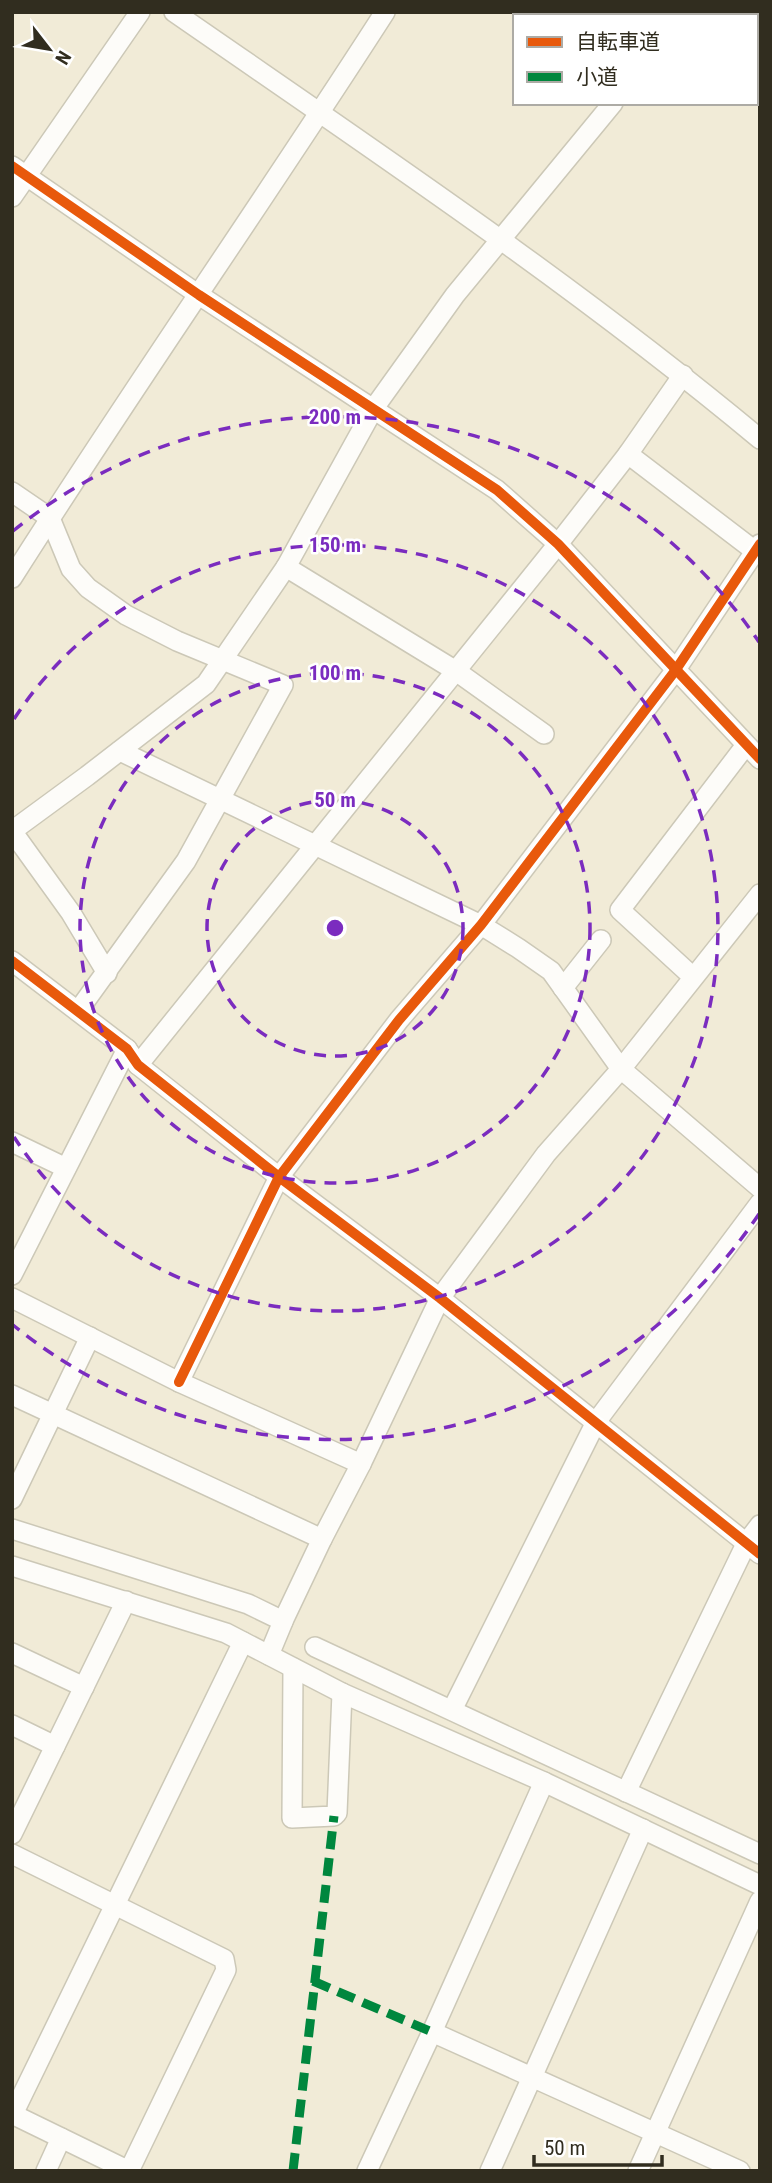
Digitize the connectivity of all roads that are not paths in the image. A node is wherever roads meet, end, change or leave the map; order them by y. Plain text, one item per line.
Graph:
1 (140, 12) edge
2 (174, 12) edge
3 (385, 12) edge
4 (611, 105) edge
5 (320, 114) junction
6 (19, 171) edge
7 (12, 197) edge
8 (501, 240) junction
9 (199, 295) junction
10 (683, 375) junction
11 (374, 408) junction
12 (760, 439) edge
13 (628, 454) junction
14 (12, 492) edge
15 (50, 519) junction
16 (558, 544) junction
17 (757, 548) edge
18 (286, 567) junction
19 (12, 578) edge
20 (223, 660) junction
21 (456, 671) junction
22 (675, 671) junction
23 (544, 734) dead end
24 (120, 751) junction
25 (753, 752) edge
26 (221, 800) junction
27 (12, 831) edge
28 (314, 846) junction
29 (760, 894) edge
30 (481, 925) junction
31 (601, 940) dead end
32 (12, 961) edge
33 (107, 973) junction
34 (693, 977) junction
35 (563, 988) junction
36 (78, 1011) junction
37 (127, 1049) junction
38 (138, 1065) junction
39 (621, 1069) junction
40 (12, 1142) edge
41 (66, 1168) junction
42 (279, 1177) junction
43 (760, 1188) edge
44 (760, 1203) edge
45 (12, 1275) edge
46 (12, 1298) edge
47 (440, 1298) junction
48 (90, 1337) junction
49 (179, 1382) junction
50 (12, 1395) edge
51 (55, 1414) junction
52 (596, 1422) junction
53 (361, 1464) junction
54 (12, 1499) edge
55 (760, 1525) edge
56 (12, 1529) edge
57 (322, 1539) junction
58 (753, 1548) edge
59 (12, 1566) edge
60 (126, 1601) junction
61 (283, 1622) junction
62 (243, 1642) junction
63 (315, 1647) dead end
64 (12, 1653) edge
65 (269, 1655) junction
66 (293, 1668) junction
67 (84, 1687) junction
68 (342, 1693) junction
69 (452, 1710) junction
70 (12, 1725) edge
71 (55, 1746) junction
72 (544, 1782) junction
73 (626, 1792) junction
74 (643, 1829) junction
75 (12, 1835) edge
76 (12, 1854) edge
77 (760, 1854) edge
78 (760, 1885) edge
79 (760, 1901) edge
80 (115, 1905) junction
81 (432, 2032) junction
82 (532, 2077) junction
83 (13, 2114) edge
84 (656, 2133) junction
85 (61, 2138) junction
86 (46, 2171) edge
87 (367, 2171) edge
88 (490, 2171) edge
89 (638, 2171) edge
90 (740, 2171) edge

1 - 6 street
2 - 5 street
3 - 5 street
4 - 8 street
5 - 8 street
5 - 9 street
6 - 7 street
6 - 9 street
8 - 10 street
8 - 11 street
9 - 11 street
9 - 15 street
10 - 12 street
10 - 13 street
11 - 16 street
11 - 18 street
13 - 16 street
13 - 17 street
14 - 15 street
15 - 19 street
15 - 20 street
16 - 21 street
16 - 22 street
17 - 22 street
18 - 20 street
18 - 21 street
20 - 24 street
20 - 26 street
21 - 23 street
21 - 28 street
22 - 25 street
22 - 30 street
24 - 26 street
24 - 27 street
25 - 34 street
26 - 28 street
26 - 33 street
27 - 33 street
28 - 30 street
28 - 38 street
29 - 34 street
30 - 35 street
30 - 42 street
31 - 35 street
32 - 36 street
33 - 36 street
34 - 39 street
35 - 39 street
36 - 37 street
37 - 38 street
37 - 41 street
38 - 42 street
39 - 43 street
39 - 47 street
40 - 41 street
41 - 45 street
42 - 47 street
42 - 49 street
44 - 52 street
46 - 48 street
47 - 52 street
47 - 53 street
48 - 49 street
48 - 51 street
49 - 53 street
50 - 51 street
51 - 54 street
51 - 57 street
52 - 58 street
52 - 69 street
53 - 57 street
55 - 58 street
56 - 61 street
57 - 61 street
58 - 73 street
59 - 60 street
60 - 62 street
60 - 67 street
61 - 65 street
62 - 65 street
62 - 80 street
63 - 69 street
64 - 67 street
65 - 66 street
66 - 68 street
66 - 68 street
67 - 71 street
68 - 72 street
69 - 73 street
70 - 71 street
71 - 75 street
72 - 74 street
72 - 81 street
73 - 77 street
74 - 78 street
74 - 82 street
76 - 80 street
79 - 84 street
80 - 83 street
80 - 85 street
81 - 82 street
81 - 87 street
82 - 84 street
82 - 88 street
83 - 85 street
84 - 89 street
84 - 90 street
85 - 86 street

